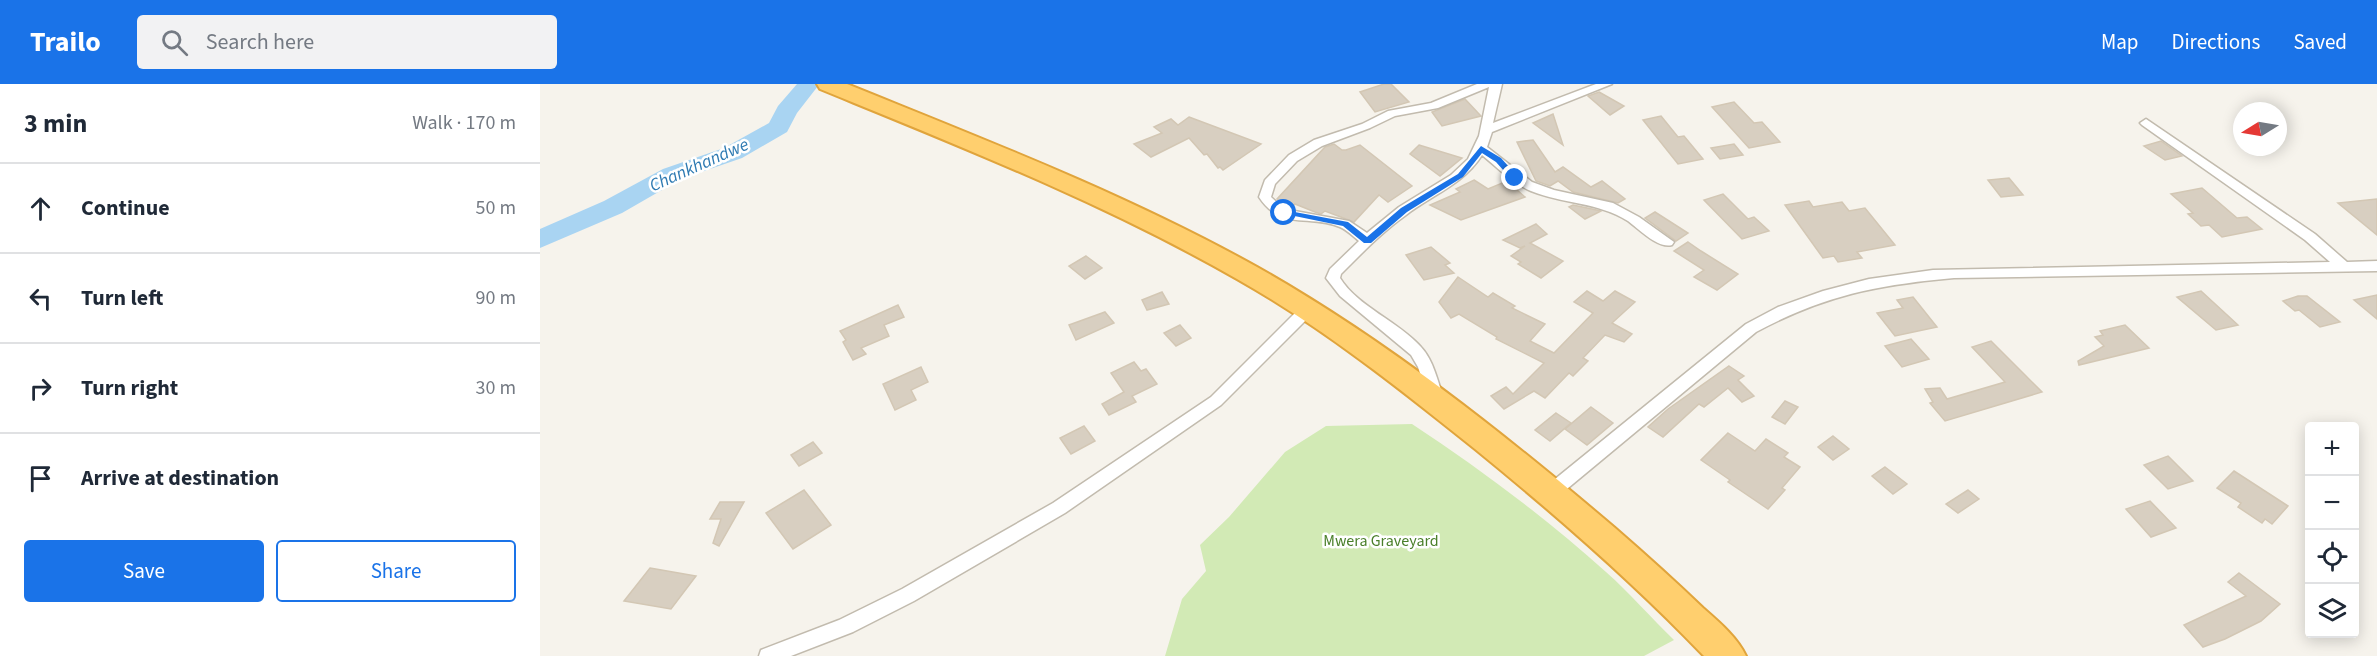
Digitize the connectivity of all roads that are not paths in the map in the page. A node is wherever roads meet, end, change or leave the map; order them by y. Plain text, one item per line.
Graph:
1 (828, 84) edge
2 (1487, 84) edge
3 (1496, 84) edge
4 (1606, 84) edge
5 (2146, 123) dead end
6 (1485, 130) junction
7 (1481, 148) junction
8 (1368, 241) junction
9 (1667, 242) dead end
10 (2377, 266) edge
11 (2345, 268) junction
12 (1307, 310) junction
13 (1437, 402) junction
14 (1550, 493) junction
15 (768, 656) edge
16 (1728, 656) edge

1 - 12 highway
2 - 8 street
3 - 6 street
4 - 6 street
5 - 11 street
6 - 7 street
7 - 8 street
7 - 9 street
8 - 13 street
10 - 11 street
11 - 14 street
12 - 13 highway
12 - 15 street
13 - 14 highway
14 - 16 highway

